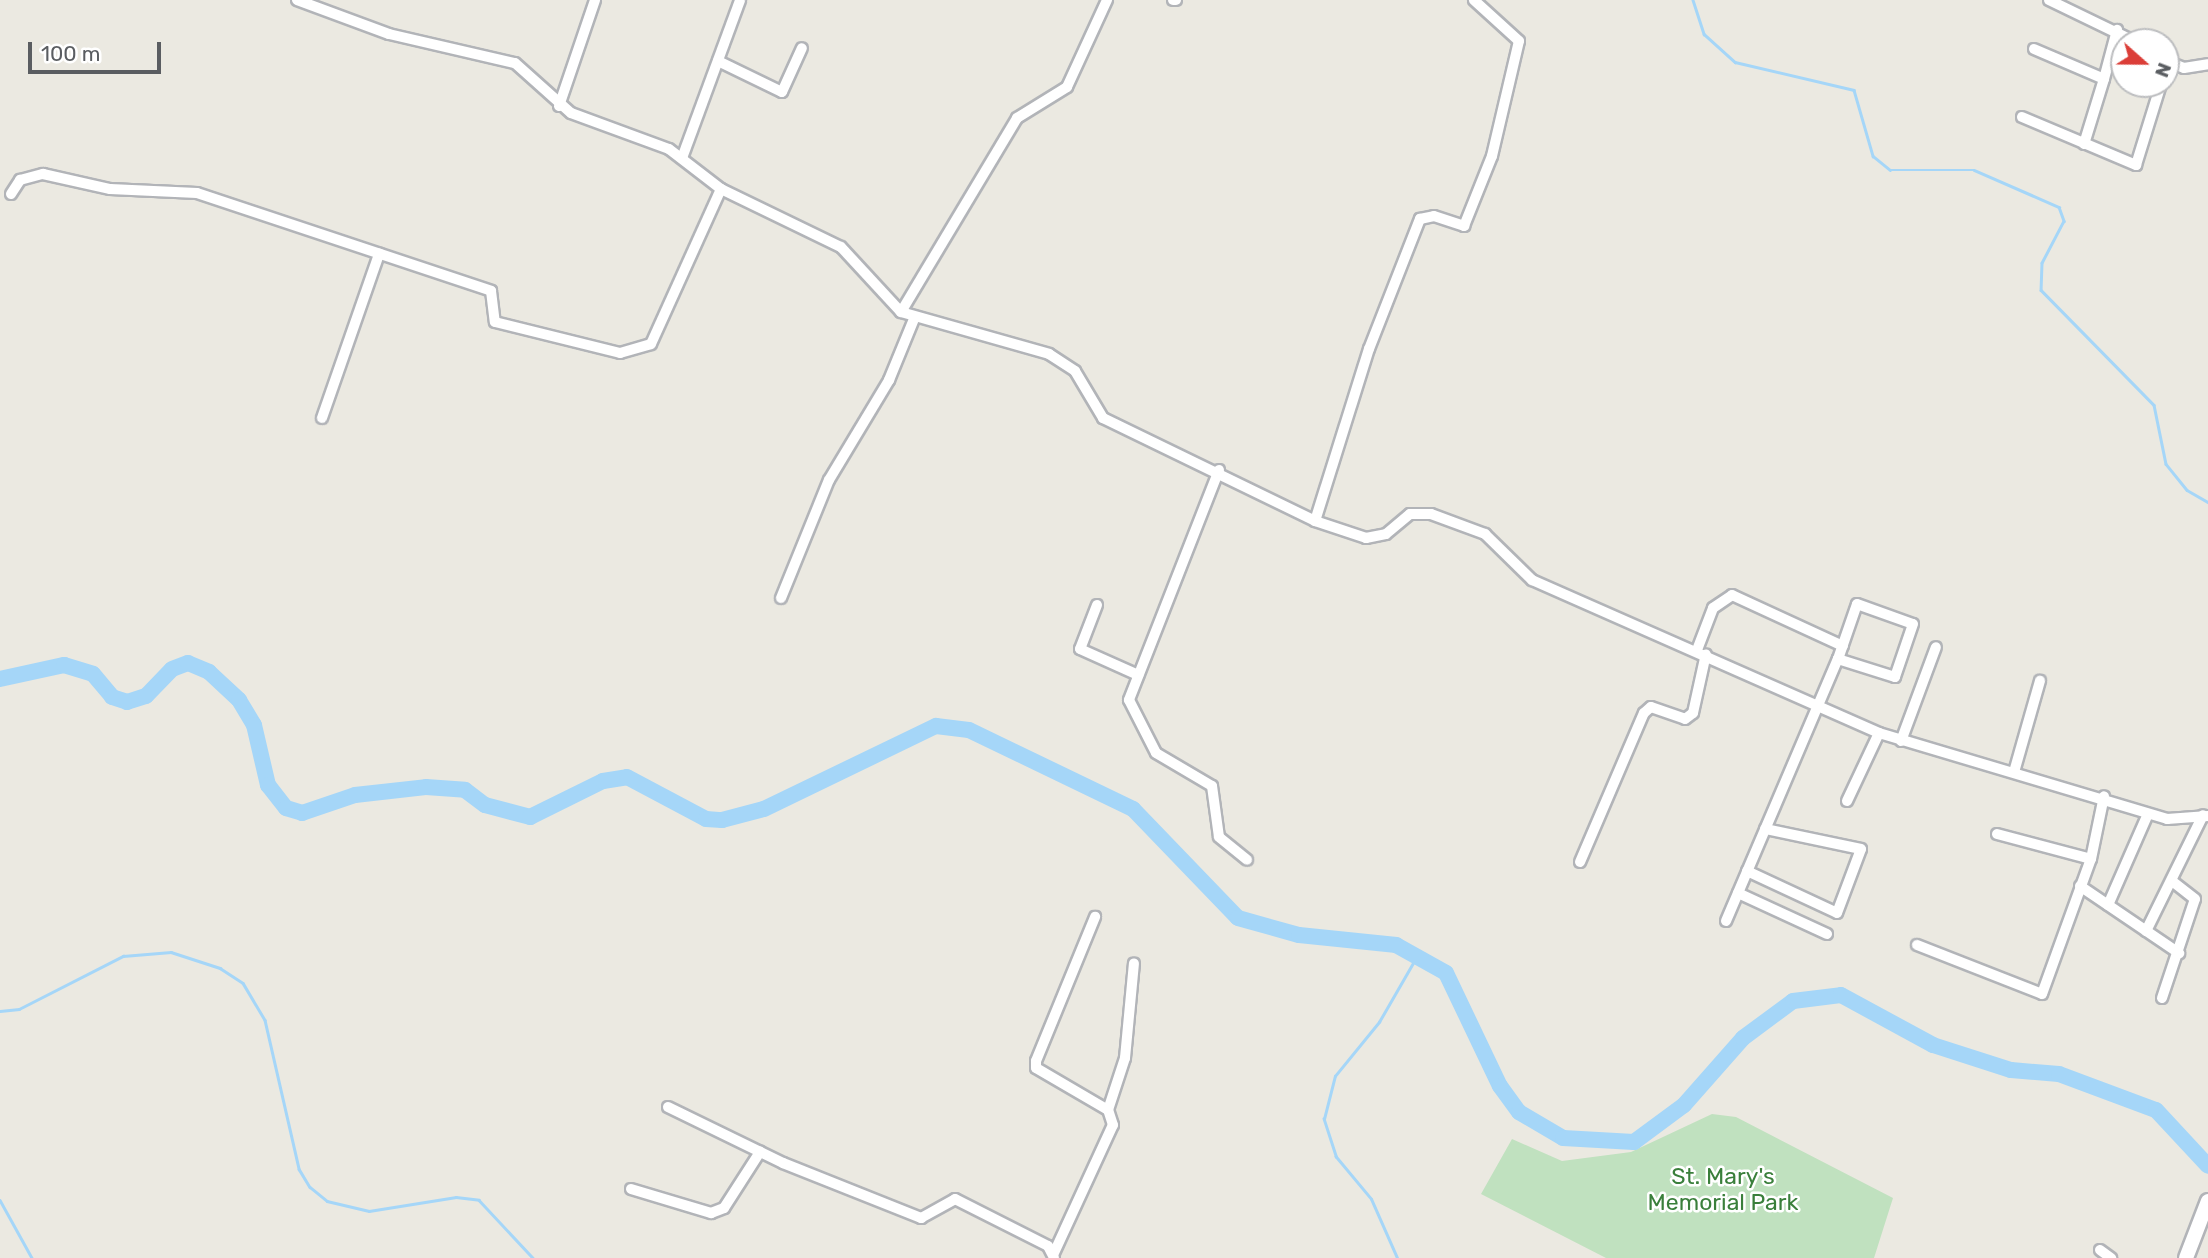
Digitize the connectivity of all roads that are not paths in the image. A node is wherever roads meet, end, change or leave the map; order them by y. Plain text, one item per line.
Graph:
1 (298, 0) edge
2 (595, 0) edge
3 (740, 0) edge
4 (1107, 0) edge
5 (1474, 0) edge
6 (2049, 0) edge
7 (2112, 28) edge
8 (802, 48) dead end
9 (2034, 49) dead end
10 (2110, 56) edge
11 (718, 61) junction
12 (2208, 64) edge
13 (2180, 67) edge
14 (2104, 79) junction
15 (2157, 98) edge
16 (559, 106) junction
17 (2022, 117) dead end
18 (2084, 144) junction
19 (682, 158) junction
20 (721, 188) junction
21 (11, 194) dead end
22 (379, 254) junction
23 (901, 312) junction
24 (914, 319) junction
25 (322, 418) dead end
26 (1219, 470) junction
27 (1315, 521) junction
28 (781, 598) dead end
29 (1097, 605) dead end
30 (1843, 646) junction
31 (1936, 647) dead end
32 (1702, 652) junction
33 (1838, 659) junction
34 (1138, 675) junction
35 (2040, 681) dead end
36 (1817, 706) junction
37 (1879, 733) junction
38 (1900, 741) junction
39 (2014, 772) junction
40 (2104, 796) junction
41 (1847, 801) dead end
42 (2148, 814) junction
43 (2206, 815) edge
44 (1765, 829) junction
45 (1997, 834) dead end
46 (2091, 859) junction
47 (1247, 860) dead end
48 (1580, 862) dead end
49 (1747, 871) junction
50 (2172, 881) junction
51 (2080, 886) junction
52 (1738, 893) junction
53 (2108, 905) junction
54 (1095, 917) dead end
55 (1726, 921) dead end
56 (2146, 932) junction
57 (1827, 934) dead end
58 (1917, 945) dead end
59 (2179, 953) junction
60 (1134, 963) dead end
61 (2162, 998) dead end
62 (668, 1107) dead end
63 (1108, 1110) junction
64 (760, 1152) junction
65 (631, 1189) dead end
66 (2208, 1201) edge
67 (2205, 1220) edge
68 (2100, 1250) dead end
69 (1054, 1256) edge
70 (2111, 1258) edge
71 (2186, 1258) edge

1 - 16 street
2 - 16 street
3 - 11 street
4 - 23 street
5 - 27 street
6 - 7 street
8 - 11 street
9 - 14 street
10 - 14 street
11 - 19 street
12 - 13 street
14 - 18 street
15 - 18 street
16 - 19 street
17 - 18 street
19 - 20 street
20 - 22 street
20 - 23 street
21 - 22 street
22 - 25 street
23 - 24 street
24 - 26 street
24 - 28 street
26 - 27 street
26 - 34 street
27 - 32 street
29 - 34 street
30 - 32 street
30 - 33 street
30 - 33 street
31 - 38 street
32 - 36 street
32 - 48 street
33 - 36 street
34 - 47 street
35 - 39 street
36 - 37 street
36 - 44 street
37 - 38 street
37 - 41 street
38 - 39 street
39 - 40 street
40 - 42 street
40 - 46 street
42 - 43 street
42 - 53 street
43 - 50 street
44 - 49 street
44 - 49 street
45 - 46 street
46 - 51 street
49 - 52 street
50 - 56 street
50 - 59 street
51 - 53 street
51 - 58 street
52 - 55 street
52 - 57 street
53 - 56 street
54 - 63 street
56 - 59 street
59 - 61 street
60 - 63 street
62 - 64 street
63 - 69 street
64 - 65 street
64 - 69 street
66 - 67 street
67 - 71 street
68 - 70 street

